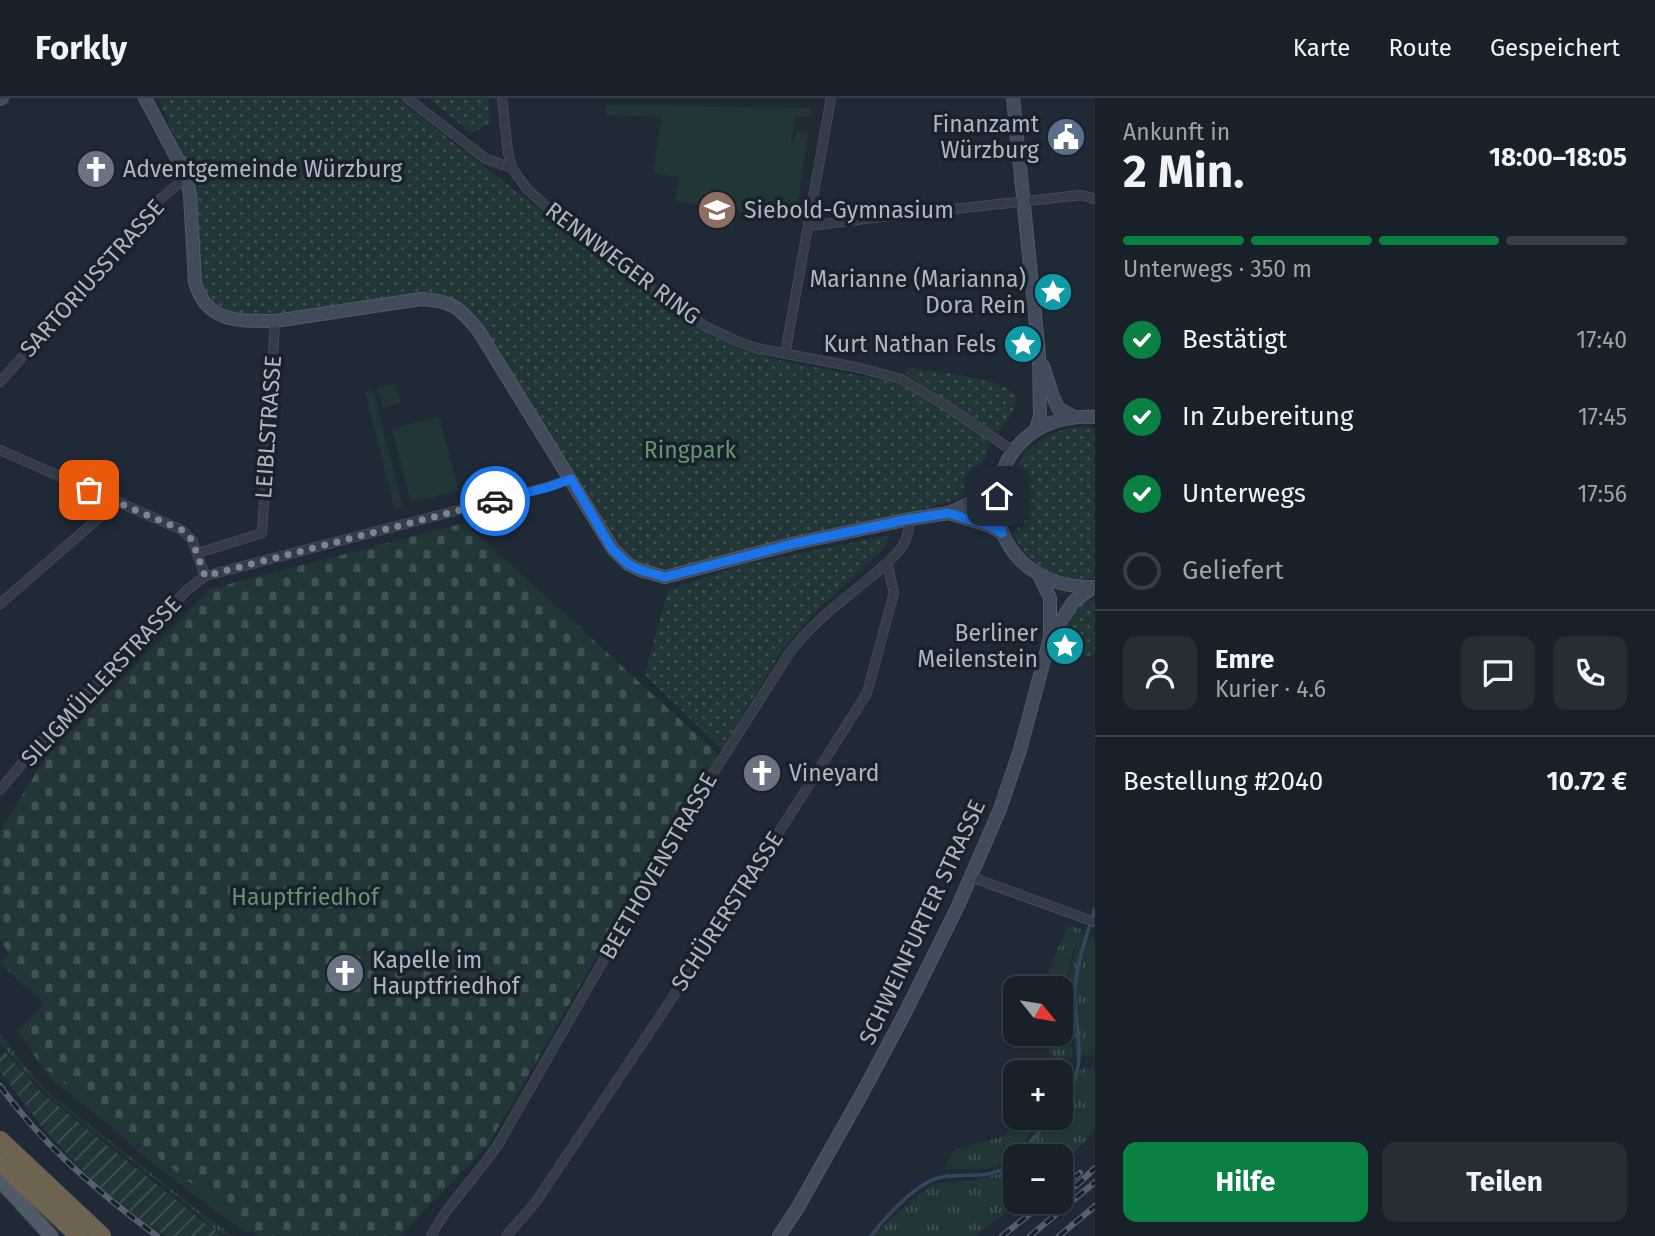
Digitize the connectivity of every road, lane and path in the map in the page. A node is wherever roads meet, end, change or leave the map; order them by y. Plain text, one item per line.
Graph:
1 (145, 98) edge
2 (407, 98) edge
3 (502, 98) edge
4 (831, 98) edge
5 (1013, 98) edge
6 (512, 168) junction
7 (187, 177) junction
8 (1095, 199) edge
9 (1024, 202) junction
10 (809, 226) junction
11 (275, 321) junction
12 (785, 354) junction
13 (1039, 354) junction
14 (0, 382) edge
15 (1074, 417) junction
16 (1095, 417) edge
17 (1036, 430) junction
18 (0, 450) edge
19 (1013, 451) junction
20 (571, 479) junction
21 (998, 490) junction
22 (117, 502) junction
23 (949, 513) junction
24 (910, 519) junction
25 (1002, 533) junction
26 (198, 553) junction
27 (887, 563) junction
28 (1039, 575) junction
29 (205, 576) junction
30 (1093, 587) edge
31 (0, 604) edge
32 (1050, 638) junction
33 (0, 790) edge
34 (971, 877) junction
35 (1095, 922) edge
36 (0, 1140) edge
37 (0, 1162) edge
38 (0, 1180) edge
39 (797, 1209) junction
40 (51, 1236) edge
41 (79, 1236) edge
42 (102, 1236) edge
43 (431, 1236) edge
44 (506, 1236) edge
45 (779, 1236) edge
46 (787, 1236) edge

1 - 7 main road
2 - 6 street
3 - 6 street
4 - 10 street
5 - 9 main road
6 - 12 street, RENNWEGER RING
7 - 11 main road
7 - 14 street, SARTORIUSSTRASSE
8 - 9 street
9 - 10 street
9 - 13 main road
10 - 12 street
11 - 20 main road
11 - 26 street, LEIBLSTRASSE
12 - 19 street, RENNWEGER RING
13 - 15 main road
13 - 17 main road
15 - 16 main road
15 - 17 main road
17 - 19 main road
18 - 22 street
19 - 21 main road
20 - 24 main road
20 - 29 street
21 - 23 main road
21 - 25 main road
22 - 26 street
22 - 31 street
23 - 24 main road
23 - 25 main road
24 - 27 street, BEETHOVENSTRASSE
25 - 28 main road
26 - 29 street
27 - 43 street, BEETHOVENSTRASSE
27 - 44 street, SCHÜRERSTRASSE
28 - 30 main road
28 - 32 main road, SCHWEINFURTER STRASSE
29 - 33 street, SILIGMÜLLERSTRASSE
30 - 32 main road, SCHWEINFURTER STRASSE
32 - 34 main road, SCHWEINFURTER STRASSE
34 - 35 street
34 - 39 main road, SCHWEINFURTER STRASSE
36 - 42 highway
37 - 41 highway
38 - 40 main road
39 - 45 main road, SCHWEINFURTER STRASSE
39 - 46 main road, SCHWEINFURTER STRASSE

